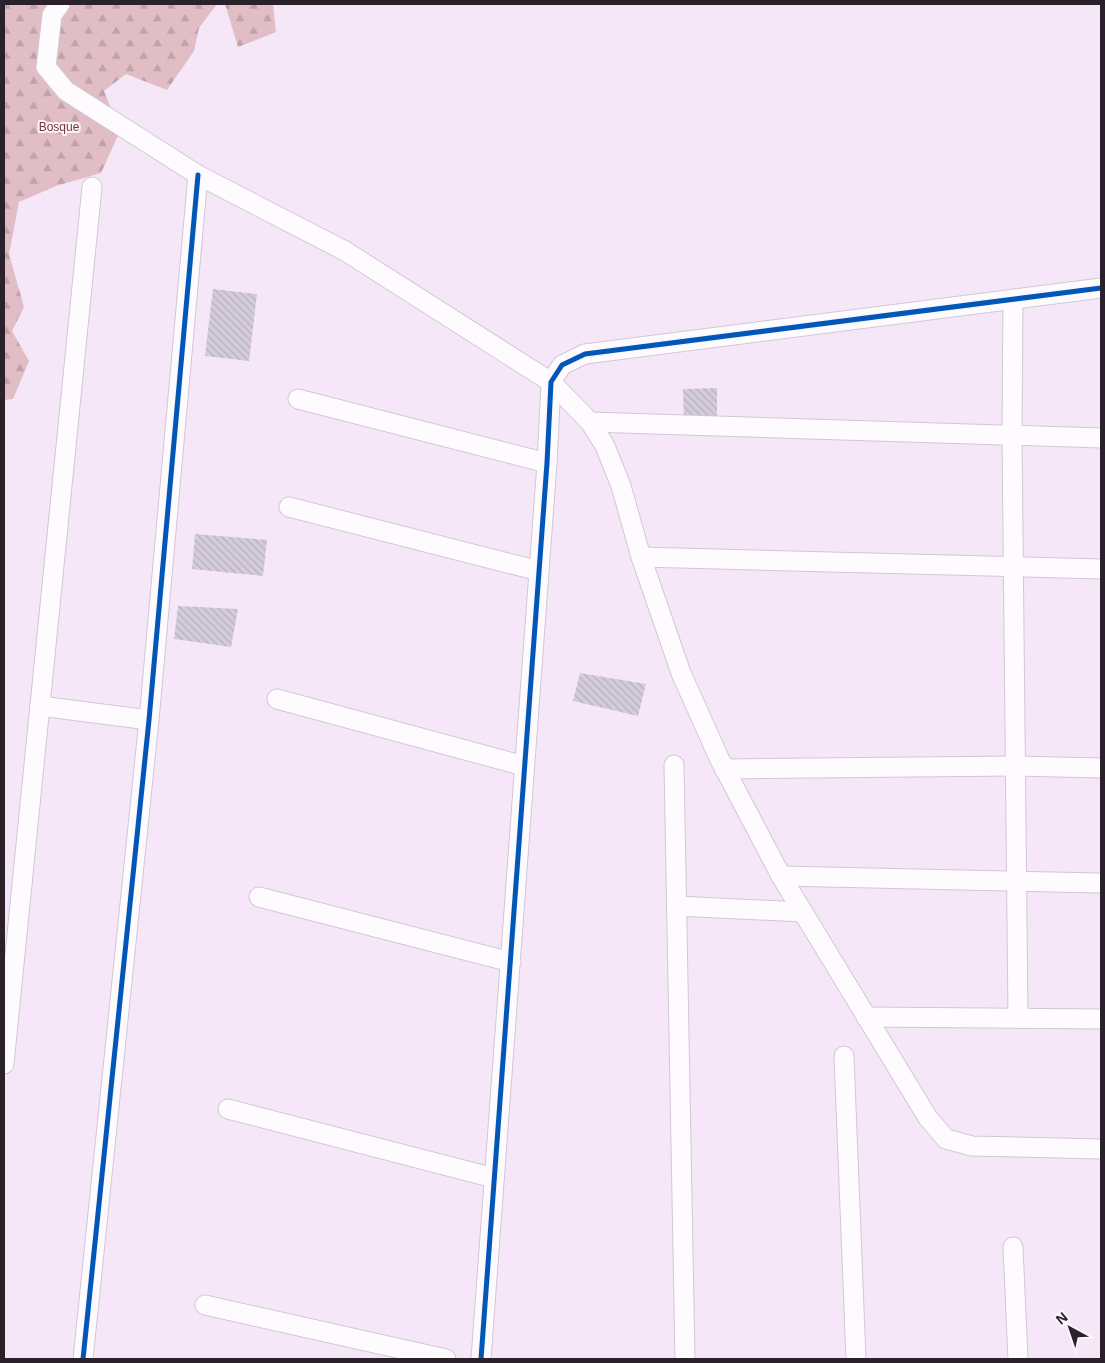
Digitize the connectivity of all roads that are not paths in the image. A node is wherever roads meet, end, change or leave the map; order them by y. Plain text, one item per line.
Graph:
1 (60, 4) edge
2 (198, 175) junction
3 (92, 187) dead end
4 (1101, 288) edge
5 (1012, 299) junction
6 (551, 382) junction
7 (298, 399) dead end
8 (590, 422) junction
9 (1012, 435) junction
10 (1101, 438) edge
11 (547, 463) junction
12 (289, 508) dead end
13 (641, 557) junction
14 (1013, 567) junction
15 (1101, 569) edge
16 (539, 571) junction
17 (277, 699) dead end
18 (40, 706) junction
19 (149, 720) junction
20 (674, 764) dead end
21 (524, 766) junction
22 (1015, 766) junction
23 (1101, 768) edge
24 (724, 769) junction
25 (781, 876) junction
26 (1016, 881) junction
27 (1101, 883) edge
28 (259, 897) dead end
29 (677, 906) junction
30 (803, 912) junction
31 (511, 962) junction
32 (7, 992) edge
33 (866, 1017) junction
34 (1018, 1018) junction
35 (1101, 1019) edge
36 (844, 1056) dead end
37 (4, 1064) edge
38 (228, 1108) dead end
39 (1101, 1149) edge
40 (494, 1178) junction
41 (1014, 1247) dead end
42 (205, 1305) dead end
43 (83, 1359) edge
44 (446, 1359) edge
45 (481, 1359) edge
46 (685, 1359) edge
47 (856, 1359) edge
48 (1018, 1359) edge

1 - 2 street
2 - 6 street
2 - 19 street
3 - 18 street
4 - 5 street
5 - 6 street
5 - 9 street
6 - 8 street
6 - 11 street
7 - 11 street
8 - 9 street
8 - 13 street
9 - 10 street
9 - 14 street
11 - 16 street
12 - 16 street
13 - 14 street
13 - 24 street
14 - 15 street
14 - 22 street
16 - 21 street
17 - 21 street
18 - 19 street
18 - 32 street
19 - 43 street
20 - 29 street
21 - 31 street
22 - 23 street
22 - 24 street
22 - 26 street
24 - 25 street
25 - 26 street
25 - 30 street
26 - 27 street
26 - 34 street
28 - 31 street
29 - 30 street
29 - 46 street
30 - 33 street
31 - 40 street
32 - 37 street
33 - 34 street
33 - 39 street
34 - 35 street
36 - 47 street
38 - 40 street
40 - 45 street
41 - 48 street
42 - 44 street

